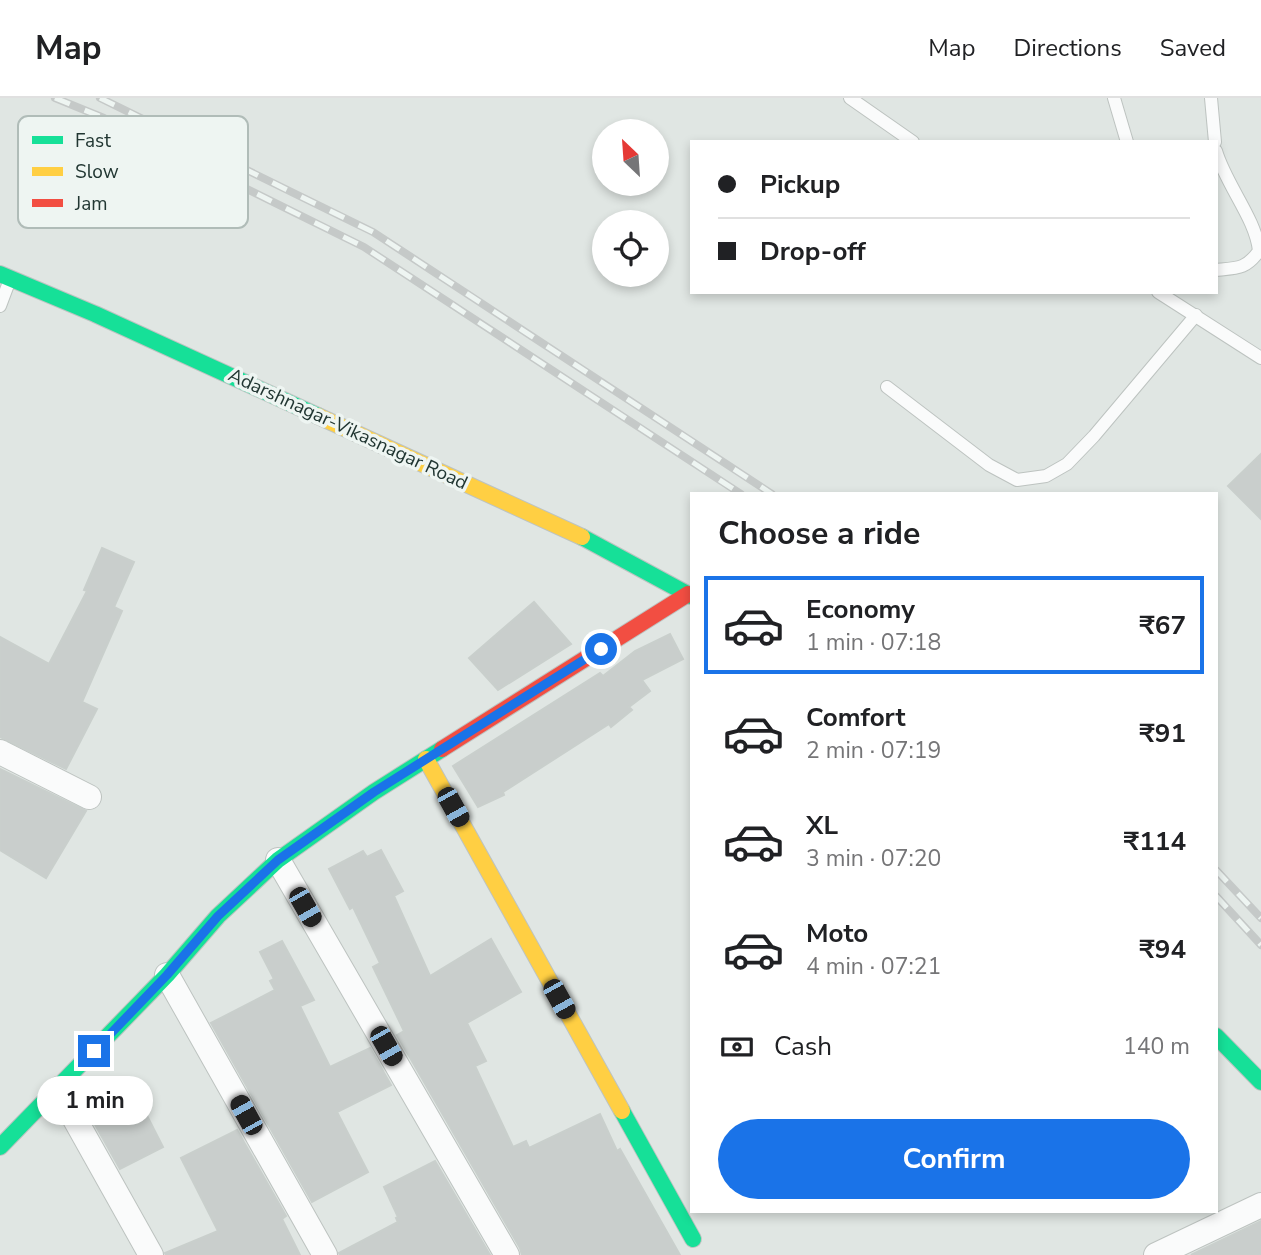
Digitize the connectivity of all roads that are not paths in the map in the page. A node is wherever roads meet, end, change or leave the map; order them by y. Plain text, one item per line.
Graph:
1 (850, 98) edge
2 (1114, 98) edge
3 (1211, 98) edge
4 (910, 140) edge
5 (1126, 140) edge
6 (1215, 140) edge
7 (1218, 157) edge
8 (1260, 252) edge
9 (1218, 270) edge
10 (5, 276) edge
11 (1171, 296) edge
12 (0, 306) edge
13 (1196, 315) junction
14 (1261, 358) edge
15 (887, 387) dead end
16 (690, 595) edge
17 (0, 752) edge
18 (426, 759) junction
19 (89, 797) dead end
20 (278, 860) junction
21 (167, 975) junction
22 (1218, 1038) edge
23 (1261, 1082) edge
24 (58, 1089) junction
25 (0, 1147) edge
26 (1261, 1205) edge
27 (692, 1239) dead end
28 (151, 1255) edge
29 (324, 1255) edge
30 (507, 1255) edge
31 (1156, 1255) edge

1 - 4 lane
2 - 5 lane
3 - 6 lane
7 - 8 lane
8 - 9 lane
10 - 12 lane
10 - 16 street, Adarshnagar-Vikasnagar Road
11 - 13 lane
13 - 14 lane
13 - 15 lane
16 - 18 street
17 - 19 street
18 - 20 street
18 - 27 street
20 - 21 street
20 - 30 street
21 - 24 street
21 - 29 street
22 - 23 street
24 - 25 street
24 - 28 street
26 - 31 street

